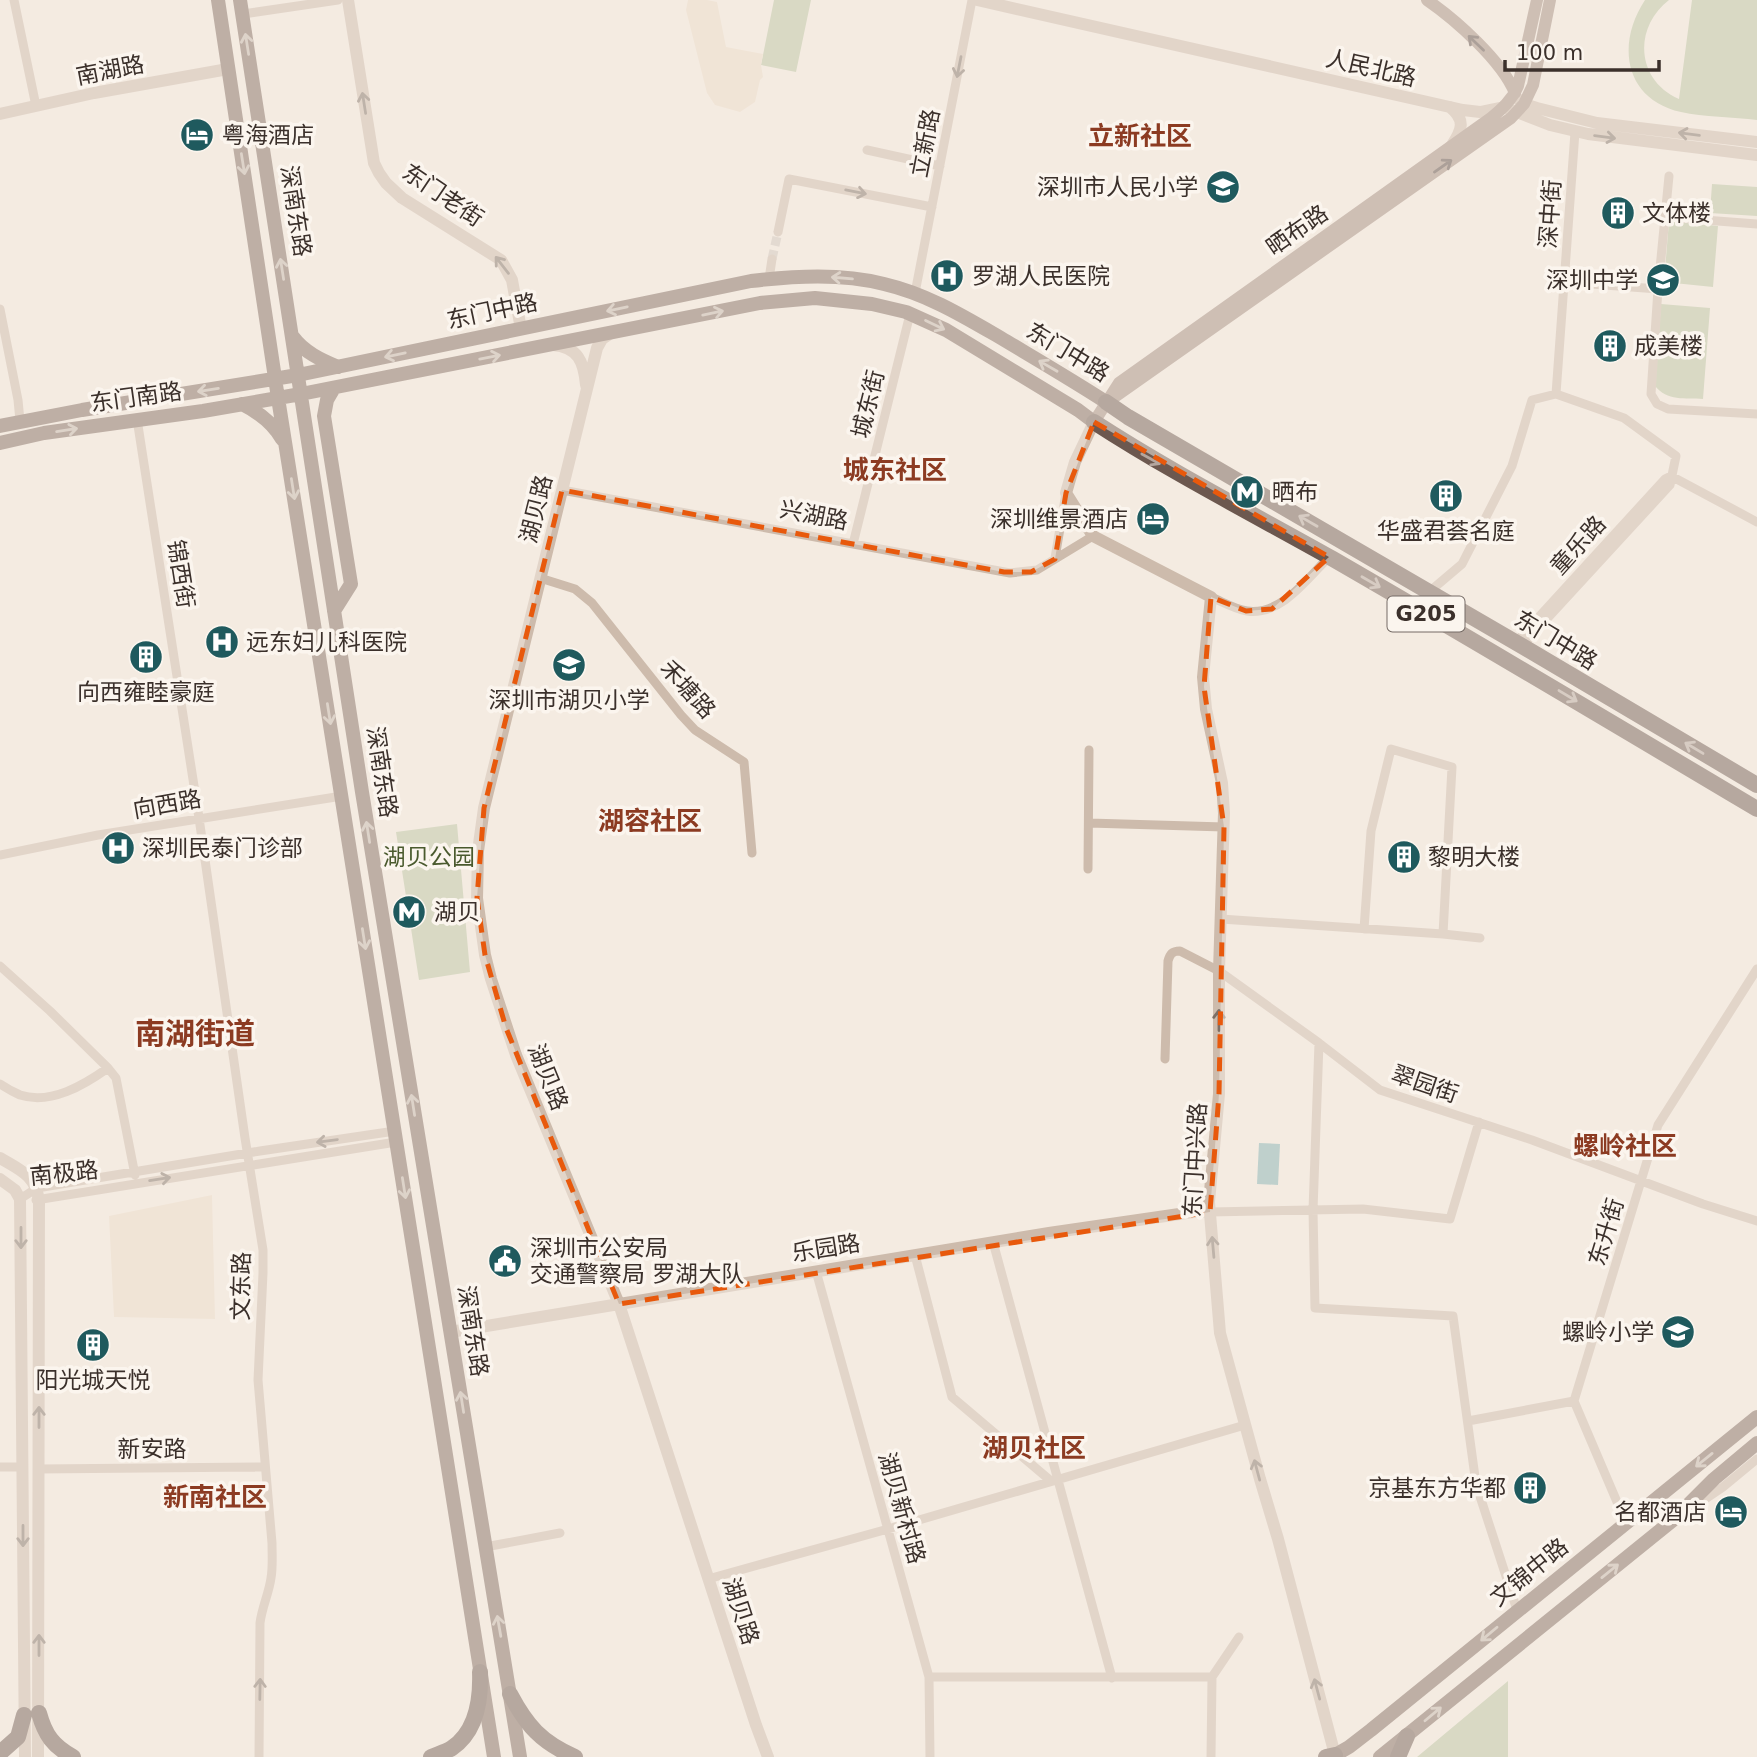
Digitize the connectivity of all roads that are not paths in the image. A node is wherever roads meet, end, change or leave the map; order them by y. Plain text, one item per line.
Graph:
1 (14, 0) edge
2 (218, 0) edge
3 (338, 0) edge
4 (348, 0) edge
5 (975, 0) edge
6 (1427, 0) edge
7 (1538, 0) edge
8 (1550, 0) edge
9 (241, 7) edge
10 (229, 69) junction
11 (1515, 93) junction
12 (36, 106) junction
13 (1450, 107) junction
14 (1515, 108) junction
15 (0, 114) edge
16 (1575, 131) junction
17 (1757, 142) edge
18 (1452, 146) junction
19 (867, 150) dead end
20 (1757, 155) edge
21 (940, 166) junction
22 (1668, 176) dead end
23 (932, 207) junction
24 (1665, 216) junction
25 (1757, 224) edge
26 (778, 232) tunnel mouth
27 (772, 258) tunnel mouth
28 (769, 279) junction
29 (1564, 282) junction
30 (1658, 289) junction
31 (915, 293) junction
32 (0, 309) edge
33 (910, 314) junction
34 (521, 329) junction
35 (611, 333) junction
36 (293, 337) junction
37 (270, 341) junction
38 (550, 345) junction
39 (338, 367) junction
40 (298, 375) junction
41 (276, 379) junction
42 (239, 385) junction
43 (334, 387) junction
44 (587, 392) junction
45 (301, 394) junction
46 (1556, 394) junction
47 (278, 398) junction
48 (1106, 402) junction
49 (242, 404) junction
50 (1757, 414) edge
51 (137, 419) junction
52 (20, 421) junction
53 (1094, 422) junction
54 (0, 426) edge
55 (0, 443) edge
56 (287, 452) junction
57 (1671, 476) junction
58 (562, 490) junction
59 (1066, 493) junction
60 (1757, 522) edge
61 (1093, 536) junction
62 (853, 544) junction
63 (1329, 557) junction
64 (1055, 558) junction
65 (540, 578) junction
66 (1429, 592) junction
67 (1211, 597) junction
68 (334, 611) junction
69 (1519, 644) junction
70 (1090, 750) dead end
71 (1757, 785) edge
72 (342, 796) junction
73 (1757, 809) edge
74 (199, 818) junction
75 (1089, 823) junction
76 (1224, 827) junction
77 (752, 853) dead end
78 (0, 855) edge
79 (1088, 869) dead end
80 (1221, 919) junction
81 (1364, 929) junction
82 (1443, 934) junction
83 (1480, 939) dead end
84 (0, 966) edge
85 (1757, 968) edge
86 (1219, 971) junction
87 (1319, 1043) junction
88 (1165, 1059) dead end
89 (108, 1068) junction
90 (0, 1084) edge
91 (1479, 1122) junction
92 (395, 1136) junction
93 (247, 1153) junction
94 (0, 1158) edge
95 (249, 1165) junction
96 (134, 1172) junction
97 (0, 1179) edge
98 (1642, 1180) junction
99 (136, 1184) junction
100 (38, 1194) junction
101 (20, 1199) junction
102 (1313, 1210) junction
103 (1210, 1212) junction
104 (1757, 1221) edge
105 (993, 1242) junction
106 (915, 1255) junction
107 (816, 1271) junction
108 (620, 1304) junction
109 (450, 1332) junction
110 (1574, 1401) junction
111 (1757, 1417) edge
112 (1468, 1421) junction
113 (1245, 1425) junction
114 (1757, 1443) edge
115 (1757, 1459) edge
116 (0, 1467) edge
117 (22, 1467) junction
118 (265, 1467) junction
119 (39, 1469) junction
120 (1054, 1480) junction
121 (1673, 1520) junction
122 (1626, 1522) junction
123 (888, 1529) junction
124 (560, 1533) dead end
125 (485, 1547) junction
126 (708, 1579) junction
127 (1517, 1610) junction
128 (1239, 1637) dead end
129 (480, 1672) junction
130 (929, 1677) junction
131 (1212, 1677) junction
132 (1112, 1678) junction
133 (510, 1694) junction
134 (31, 1714) junction
135 (1406, 1736) junction
136 (0, 1754) edge
137 (1334, 1756) edge
138 (25, 1757) edge
139 (38, 1757) edge
140 (74, 1757) edge
141 (259, 1757) edge
142 (431, 1757) edge
143 (494, 1757) edge
144 (520, 1757) edge
145 (575, 1757) edge
146 (768, 1757) edge
147 (930, 1757) edge
148 (1211, 1757) edge
149 (1380, 1757) edge
150 (1398, 1757) edge

1 - 12 street
2 - 10 main road, 深南东路
3 - 9 street
34 -> 4 street, 东门老街
5 - 13 street, 人民北路
5 -> 21 street, 立新路
11 -> 6 main road
7 - 11 main road
8 - 14 main road
36 -> 9 main road, 深南东路
10 - 12 street, 南湖路
10 -> 37 main road, 深南东路
11 - 14 street
12 - 15 street, 南湖路
13 - 14 street, 人民北路
13 - 18 street
14 - 16 street, 人民北路
17 -> 14 street, 人民北路
14 - 18 main road, 晒布路
48 -> 14 main road, 晒布路
16 -> 20 street, 人民北路
16 - 29 street, 深中街
18 - 48 main road, 晒布路
19 - 21 street
21 - 23 street, 立新路
22 - 24 street
26 -> 23 street
23 - 31 street, 立新路
24 - 25 street
24 - 30 street
27 - 28 street
31 -> 28 main road, 东门中路
28 -> 34 main road, 东门中路
29 - 30 street
29 - 46 street, 深中街
30 - 50 street
48 -> 31 main road, 东门中路
32 - 52 street
35 -> 33 main road, 东门中路
33 -> 53 main road, 东门中路
33 - 62 street, 城东街
34 -> 39 main road, 东门中路
35 - 38 main road, 东门中路
35 - 44 street, 湖贝路
36 - 39 main road
36 - 40 main road, 深南东路
37 - 41 main road, 深南东路
37 - 42 main road
43 -> 38 main road, 东门中路
38 - 44 street, 湖贝路
39 - 40 main road, 东门中路
40 - 41 main road, 东门中路
40 - 45 main road, 深南东路
41 - 42 main road, 东门南路
41 - 47 main road, 深南东路
42 -> 52 main road, 东门南路
43 - 45 main road, 东门中路
43 - 68 main road
44 - 58 street, 湖贝路
45 - 47 main road, 东门中路
45 - 68 main road, 深南东路
46 - 57 street
46 - 66 street
47 - 49 main road, 东门南路
47 - 56 main road, 深南东路
48 - 53 main road, 晒布路
66 -> 48 highway, 东门中路 / G205
49 - 51 main road, 东门南路
49 - 56 main road
55 -> 51 main road, 东门南路
51 - 74 street, 锦西街
52 - 54 main road, 东门南路
53 - 59 street
53 -> 63 highway, 东门中路 / G205
56 -> 72 main road, 深南东路
57 - 60 street
57 - 69 street, 童乐路
58 - 62 street, 兴湖路
58 - 65 street, 湖贝路
59 - 61 street
59 - 64 street
61 - 64 street, 兴湖路
61 - 67 street
62 - 64 street, 兴湖路
63 - 67 street
63 -> 73 highway, 东门中路 / G205
65 - 77 street, 禾塘路
65 - 108 street, 湖贝路
66 - 69 highway, 东门中路 / G205
67 - 76 street, 东门中兴路
109 -> 68 main road, 深南东路
71 -> 69 highway, 东门中路 / G205
70 - 75 street
72 - 74 street, 向西路
72 -> 92 main road, 深南东路
74 - 78 street, 向西路
74 - 93 street, 文东路
75 - 76 street
75 - 79 street
76 - 80 street, 东门中兴路
80 - 81 street
80 - 86 street, 东门中兴路
81 - 82 street
81 - 82 street
82 - 83 street
84 - 89 street
85 - 98 street, 东升街
86 - 87 street, 翠园街
86 - 88 street, 翠园街
103 -> 86 street, 东门中兴路
87 - 91 street, 翠园街
87 - 102 street
89 - 90 street
89 - 96 street
91 - 98 street, 翠园街
91 - 102 street
92 -> 93 street, 南极路
92 - 95 street, 南极路
92 -> 129 main road, 深南东路
93 - 95 street, 文东路
93 - 96 street, 南极路
94 - 100 street
99 -> 95 street, 南极路
95 - 118 street, 文东路
96 - 99 street
96 - 100 street, 南极路
97 - 101 street
98 - 104 street, 翠园街
98 - 110 street, 东升街
99 - 100 street, 南极路
100 - 101 street, 南极路
119 -> 100 street
101 -> 117 street
102 - 103 street
102 - 112 street
103 - 105 street, 乐园路
113 -> 103 street, 东门中兴路
105 - 106 street, 乐园路
105 - 120 street
106 - 107 street, 乐园路
106 - 120 street
107 - 108 street, 乐园路
107 - 123 street, 湖贝新村路
108 - 109 street, 乐园路
108 - 126 street, 湖贝路
125 -> 109 main road, 深南东路
110 - 112 street
110 - 122 street
111 -> 122 main road, 文锦中路
112 - 127 street
113 - 120 street
137 -> 113 street, 东门中兴路
114 - 121 main road
115 - 121 street
116 - 117 street
117 -> 134 street
118 - 119 street, 新安路
141 -> 118 street, 文东路
134 -> 119 street
120 - 123 street
120 - 132 street
135 -> 121 main road
122 - 127 main road, 文锦中路
123 - 126 street
123 - 130 street, 湖贝新村路
124 - 125 street
133 -> 125 main road, 深南东路
126 - 146 street, 湖贝路
127 -> 137 main road, 文锦中路
128 - 131 street
129 - 142 highway
129 - 143 main road, 深南东路
130 - 132 street
130 - 147 street, 湖贝新村路
131 - 132 street
131 - 148 street
133 - 144 main road, 深南东路
133 - 145 highway
134 - 136 highway
134 - 138 street
134 - 139 street
134 - 140 highway
135 - 149 main road
135 - 150 highway

